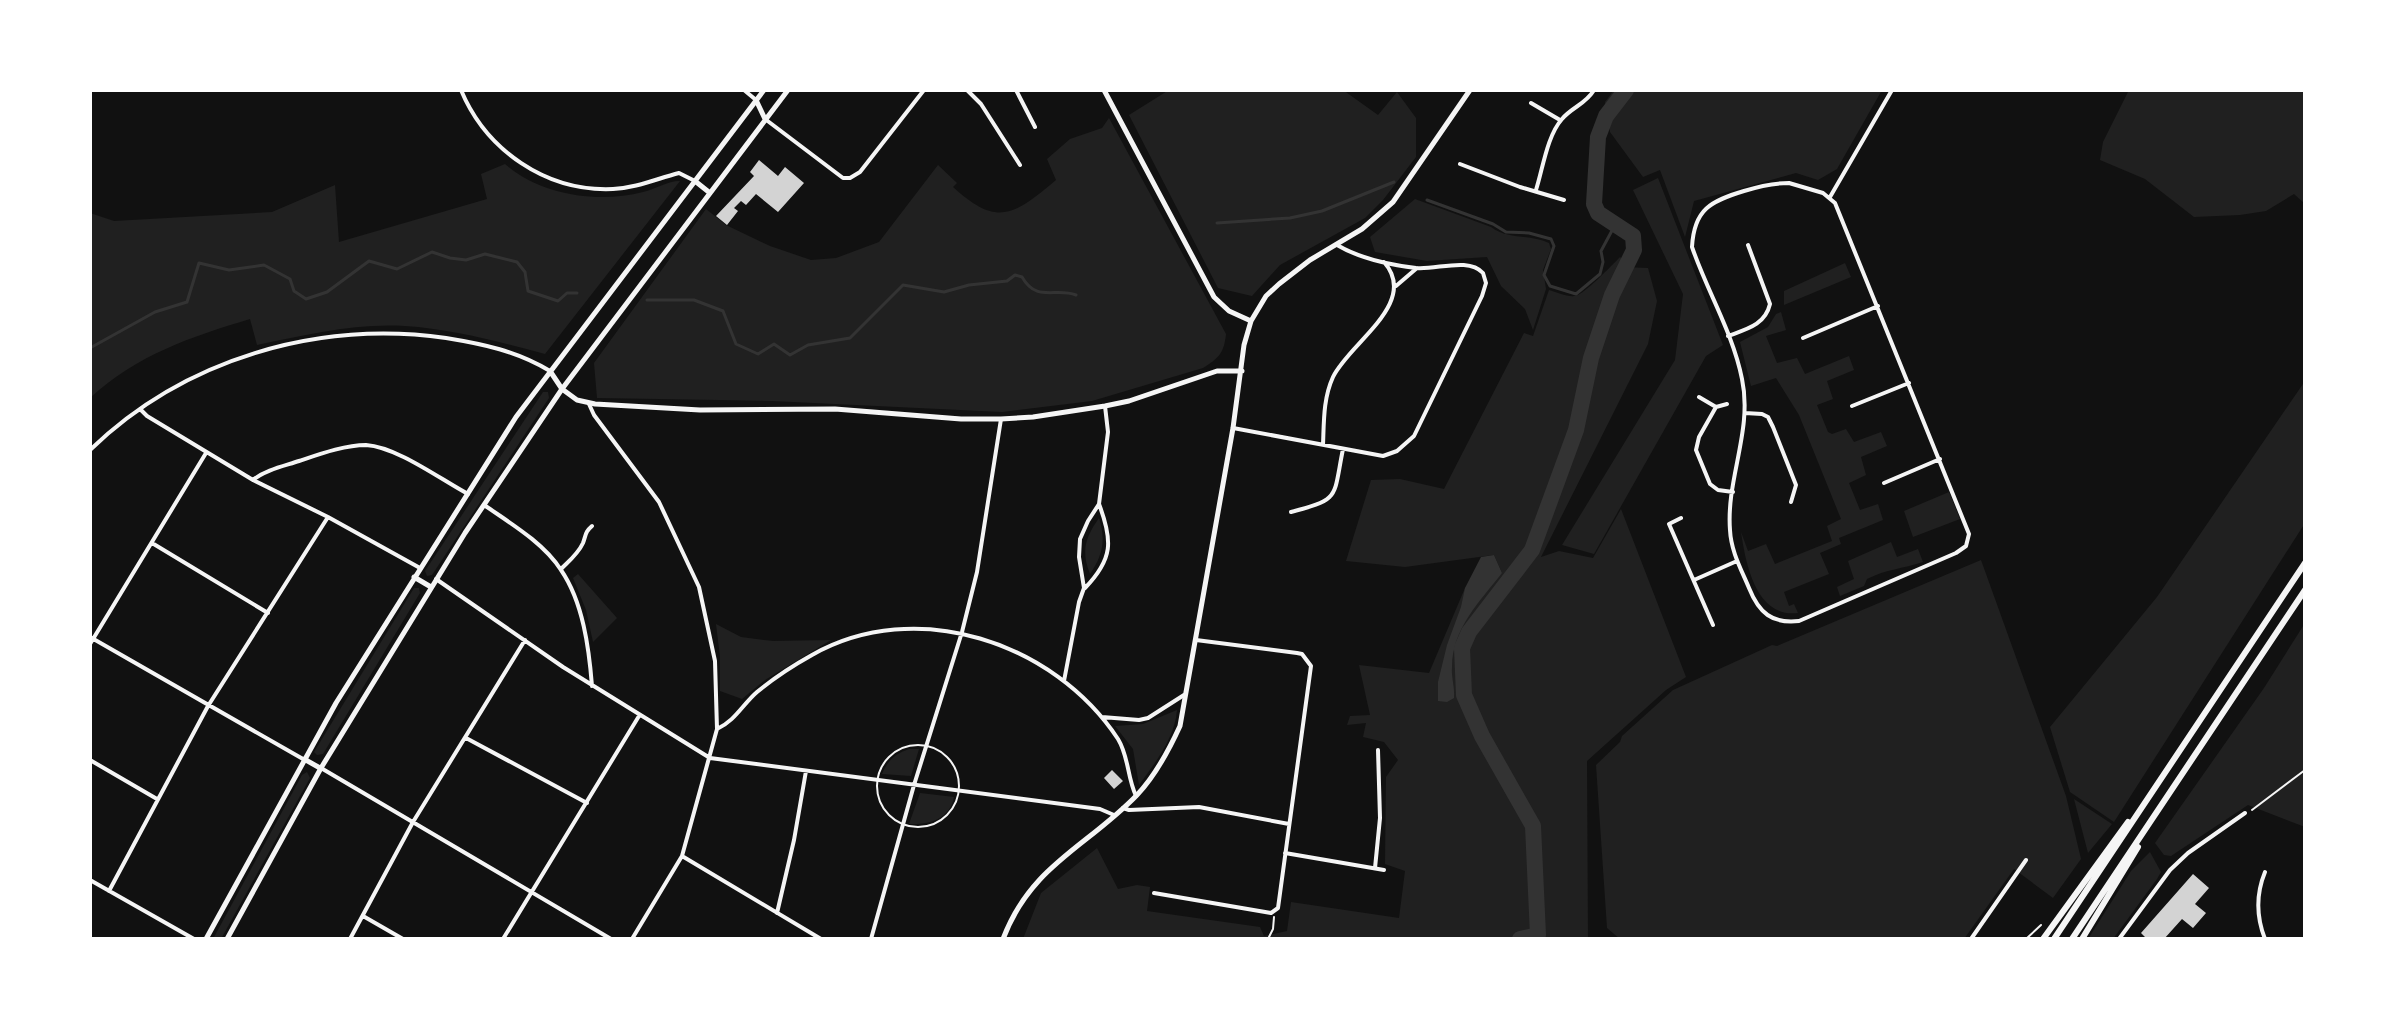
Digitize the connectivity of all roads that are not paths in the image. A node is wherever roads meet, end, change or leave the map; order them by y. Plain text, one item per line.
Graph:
1 (461, 90) edge
2 (744, 90) edge
3 (764, 90) edge
4 (788, 90) edge
5 (924, 90) edge
6 (967, 90) edge
7 (1016, 90) edge
8 (1104, 90) edge
9 (1470, 90) edge
10 (1594, 90) edge
11 (1892, 90) edge
12 (756, 100) junction
13 (1531, 103) dead end
14 (765, 119) junction
15 (1561, 120) junction
16 (1035, 127) dead end
17 (1460, 164) dead end
18 (1020, 165) dead end
19 (695, 181) junction
20 (1536, 190) junction
21 (710, 193) junction
22 (1830, 197) junction
23 (1564, 200) dead end
24 (1337, 245) junction
25 (1748, 245) dead end
26 (1382, 260) junction
27 (1417, 268) junction
28 (1395, 288) junction
29 (1878, 306) junction
30 (1251, 321) junction
31 (1728, 336) junction
32 (1803, 338) dead end
33 (550, 371) junction
34 (1242, 371) junction
35 (1909, 383) junction
36 (562, 389) junction
37 (1699, 397) dead end
38 (589, 404) junction
39 (1727, 404) dead end
40 (1105, 406) junction
41 (1852, 406) dead end
42 (1716, 407) junction
43 (140, 409) junction
44 (1745, 413) junction
45 (1001, 419) junction
46 (1234, 425) junction
47 (1323, 445) junction
48 (1343, 449) junction
49 (90, 450) edge
50 (206, 453) junction
51 (1940, 459) junction
52 (253, 480) junction
53 (1884, 483) dead end
54 (1733, 492) junction
55 (468, 494) junction
56 (1791, 502) dead end
57 (1099, 504) junction
58 (484, 505) junction
59 (1291, 512) dead end
60 (328, 517) junction
61 (1681, 518) dead end
62 (592, 526) dead end
63 (152, 543) junction
64 (1737, 561) junction
65 (2305, 563) edge
66 (420, 568) junction
67 (561, 569) junction
68 (414, 577) junction
69 (436, 579) junction
70 (1694, 580) junction
71 (431, 587) junction
72 (1084, 588) junction
73 (2305, 590) edge
74 (268, 613) junction
75 (1713, 625) dead end
76 (962, 632) junction
77 (91, 640) edge
78 (525, 640) junction
79 (1196, 640) junction
80 (1064, 681) junction
81 (592, 686) junction
82 (1188, 693) junction
83 (208, 706) junction
84 (639, 716) junction
85 (1102, 717) junction
86 (717, 729) junction
87 (466, 738) junction
88 (926, 746) junction
89 (1378, 750) dead end
90 (710, 758) junction
91 (304, 759) junction
92 (90, 760) edge
93 (321, 768) junction
94 (806, 771) junction
95 (876, 780) junction
96 (914, 785) junction
97 (959, 790) junction
98 (1136, 796) junction
99 (2148, 797) junction
100 (158, 800) junction
101 (588, 803) junction
102 (2162, 805) junction
103 (1123, 808) junction
104 (2245, 813) road end
105 (1114, 815) junction
106 (413, 822) junction
107 (1289, 824) junction
108 (903, 825) junction
109 (1285, 853) junction
110 (682, 856) junction
111 (2026, 860) dead end
112 (1375, 868) junction
113 (1384, 870) dead end
114 (2265, 872) dead end
115 (90, 880) edge
116 (109, 891) junction
117 (531, 892) junction
118 (1154, 893) dead end
119 (777, 914) junction
120 (363, 916) junction
121 (2120, 938) edge
122 (194, 939) edge
123 (206, 939) edge
124 (227, 939) edge
125 (350, 939) edge
126 (403, 939) edge
127 (503, 939) edge
128 (611, 939) edge
129 (632, 939) edge
130 (821, 939) edge
131 (871, 939) edge
132 (1003, 939) edge
133 (1971, 939) edge
134 (2043, 939) edge
135 (2054, 939) edge
136 (2072, 939) edge
137 (2082, 939) edge
138 (2265, 939) edge

1 - 19 street
2 - 12 street
3 - 12 main road
4 - 14 main road
5 - 14 street
6 - 18 street
7 - 16 street
8 - 30 main road
9 - 24 main road
10 - 15 street
11 - 22 street
12 - 14 main road
12 - 19 main road
13 - 15 street
14 - 21 main road
15 - 20 street
17 - 20 street
19 - 21 main road
19 - 33 main road
20 - 23 street
21 - 36 main road
22 - 29 street
22 - 31 street
24 - 26 street
24 - 30 main road
25 - 31 street
26 - 27 street
26 - 28 street
27 - 28 street
27 - 48 street
28 - 47 street
29 - 32 street
29 - 35 street
30 - 34 main road
31 - 44 street
33 - 36 main road
33 - 43 street
33 - 55 main road
34 - 40 main road
34 - 46 main road
35 - 41 street
35 - 51 street
36 - 38 main road
36 - 58 main road
37 - 42 street
38 - 45 main road
38 - 86 street
39 - 42 street
40 - 45 main road
40 - 57 street
42 - 54 street
43 - 49 street
43 - 50 street
44 - 54 street
44 - 56 street
45 - 76 street
46 - 47 street
46 - 79 main road
47 - 48 street
48 - 59 street
50 - 52 street
50 - 63 street
51 - 53 street
51 - 64 street
52 - 55 street
52 - 60 street
54 - 64 street
55 - 66 main road
57 - 72 street
57 - 72 street
58 - 67 street
58 - 69 main road
60 - 66 street
60 - 74 street
61 - 70 street
62 - 67 street
63 - 74 street
63 - 77 street
64 - 70 street
65 - 99 highway
66 - 68 main road
67 - 81 street
68 - 71 main road
68 - 91 main road
69 - 71 main road
69 - 78 street
70 - 75 street
71 - 93 main road
72 - 80 street
73 - 102 highway
74 - 83 street
76 - 80 street
76 - 86 street
76 - 88 street
77 - 83 street
78 - 81 street
78 - 87 street
79 - 82 main road
79 - 107 street
80 - 85 street
81 - 84 street
82 - 85 street
82 - 98 main road
83 - 91 street
83 - 100 street
84 - 90 street
84 - 101 street
85 - 98 street
86 - 90 street
87 - 101 street
87 - 106 street
88 - 95 lane
88 - 96 street
88 - 97 lane
89 - 112 street
90 - 94 street
90 - 110 street
91 - 93 main road
91 - 123 main road
92 - 100 street
93 - 106 street
93 - 124 main road
94 - 95 street
94 - 119 street
95 - 96 street
95 - 108 lane
96 - 97 street
96 - 108 street
97 - 105 street
97 - 108 lane
98 - 103 main road
99 - 134 highway
99 - 135 highway
100 - 116 street
101 - 117 street
102 - 136 highway
102 - 137 highway
103 - 105 main road
103 - 107 street
104 - 121 street
105 - 132 main road
106 - 117 street
106 - 120 street
107 - 109 street
108 - 131 street
109 - 112 street
109 - 118 street
110 - 119 street
110 - 129 street
111 - 133 street
112 - 113 street
114 - 138 street
115 - 116 street
116 - 122 street
117 - 127 street
117 - 128 street
119 - 130 street
120 - 125 street
120 - 126 street

